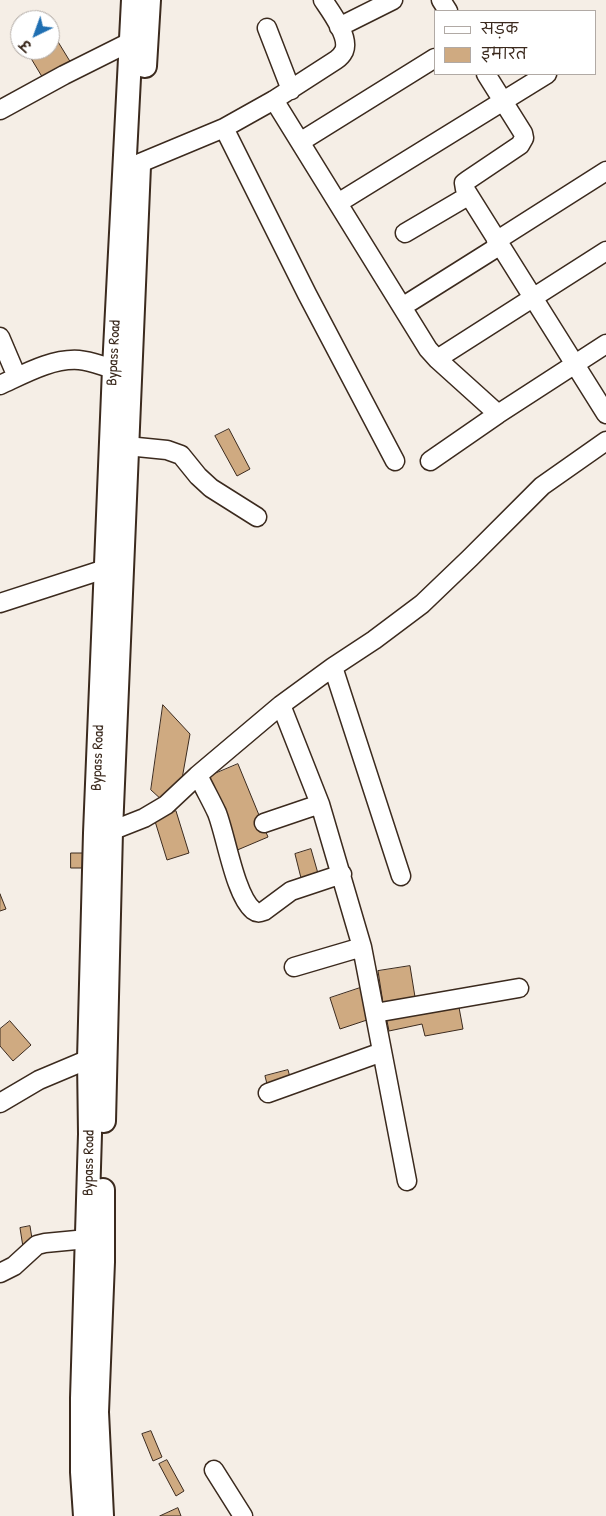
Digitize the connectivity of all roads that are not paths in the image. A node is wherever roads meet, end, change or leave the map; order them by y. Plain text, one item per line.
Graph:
1 (133, 0) edge
2 (149, 0) edge
3 (323, 0) edge
4 (393, 0) edge
5 (339, 27) junction
6 (267, 28) dead end
7 (130, 42) junction
8 (434, 59) edge
9 (487, 75) edge
10 (545, 75) edge
11 (290, 90) junction
12 (274, 100) junction
13 (503, 102) junction
14 (0, 110) edge
15 (224, 128) junction
16 (300, 142) junction
17 (140, 163) junction
18 (606, 171) edge
19 (468, 196) junction
20 (338, 203) junction
21 (405, 233) dead end
22 (498, 244) junction
23 (606, 251) edge
24 (532, 298) junction
25 (402, 308) junction
26 (0, 337) edge
27 (606, 344) edge
28 (437, 359) junction
29 (574, 364) junction
30 (114, 369) junction
31 (17, 377) junction
32 (0, 385) edge
33 (498, 414) junction
34 (606, 414) edge
35 (606, 441) edge
36 (127, 446) junction
37 (396, 461) dead end
38 (430, 461) dead end
39 (257, 517) dead end
40 (105, 569) junction
41 (0, 603) edge
42 (333, 668) junction
43 (281, 705) junction
44 (198, 775) junction
45 (320, 804) junction
46 (264, 823) dead end
47 (111, 832) junction
48 (342, 874) junction
49 (401, 876) dead end
50 (362, 947) junction
51 (294, 967) dead end
52 (519, 988) dead end
53 (375, 1013) junction
54 (382, 1052) junction
55 (89, 1059) junction
56 (268, 1093) dead end
57 (0, 1103) edge
58 (407, 1182) dead end
59 (87, 1239) junction
60 (0, 1273) edge
61 (214, 1470) dead end
62 (86, 1516) edge
63 (102, 1516) edge
64 (243, 1516) edge

1 - 7 main road, Bypass Road
2 - 17 main road, Bypass Road
3 - 5 street
4 - 5 street
5 - 11 street
6 - 11 street
7 - 14 street
7 - 30 main road, Bypass Road
8 - 16 street
9 - 13 street
10 - 13 street
11 - 12 street
12 - 15 street
12 - 16 street
13 - 19 street
13 - 20 street
15 - 17 street
15 - 37 street
16 - 20 street
17 - 36 main road, Bypass Road
18 - 22 street
19 - 21 street
19 - 22 street
20 - 25 street
22 - 24 street
22 - 25 street
23 - 24 street
24 - 28 street
24 - 29 street
25 - 28 street
26 - 31 street
27 - 29 street
28 - 33 street
29 - 33 street
29 - 34 street
30 - 31 street
30 - 40 main road, Bypass Road
31 - 32 street
33 - 38 street
35 - 42 street
36 - 39 street
36 - 47 main road, Bypass Road
40 - 41 street
40 - 55 main road, Bypass Road
42 - 43 street
42 - 49 street
43 - 44 street
43 - 45 street
44 - 47 street
44 - 48 street
45 - 46 street
45 - 48 street
47 - 63 main road, Bypass Road
48 - 50 street
50 - 51 street
50 - 53 street
52 - 53 street
53 - 54 street
54 - 56 street
54 - 58 street
55 - 57 street
55 - 59 main road, Bypass Road
59 - 60 street
59 - 62 main road, Bypass Road
61 - 64 street

